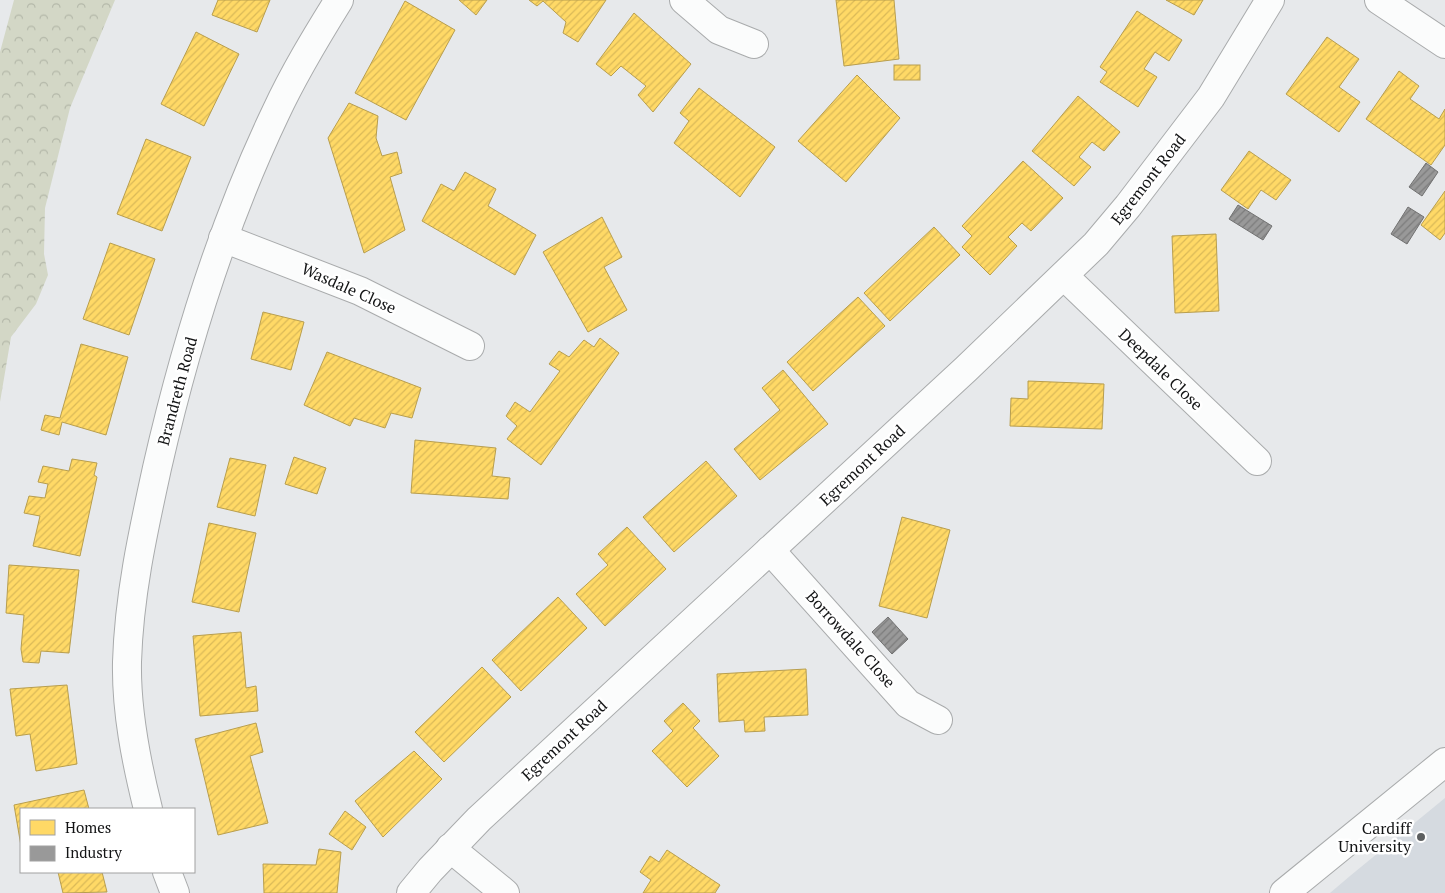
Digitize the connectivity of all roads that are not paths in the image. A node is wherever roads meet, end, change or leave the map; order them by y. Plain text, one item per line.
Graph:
1 (339, 0) edge
2 (684, 0) edge
3 (1270, 0) edge
4 (1379, 0) edge
5 (754, 44) dead end
6 (1445, 44) edge
7 (223, 238) junction
8 (1064, 276) junction
9 (470, 346) dead end
10 (1257, 462) dead end
11 (770, 550) junction
12 (938, 720) dead end
13 (1445, 762) edge
14 (148, 808) edge
15 (450, 848) junction
16 (167, 873) edge
17 (175, 893) edge
18 (411, 893) edge
19 (505, 893) edge
20 (1284, 893) edge

1 - 7 street, Brandreth Road
2 - 5 street
3 - 8 street, Egremont Road
4 - 6 street
7 - 9 street, Wasdale Close
7 - 14 street, Brandreth Road
8 - 10 street, Deepdale Close
8 - 11 street, Egremont Road
11 - 12 street, Borrowdale Close
11 - 15 street, Egremont Road
13 - 20 street
15 - 18 street, Egremont Road
15 - 19 street
16 - 17 street

